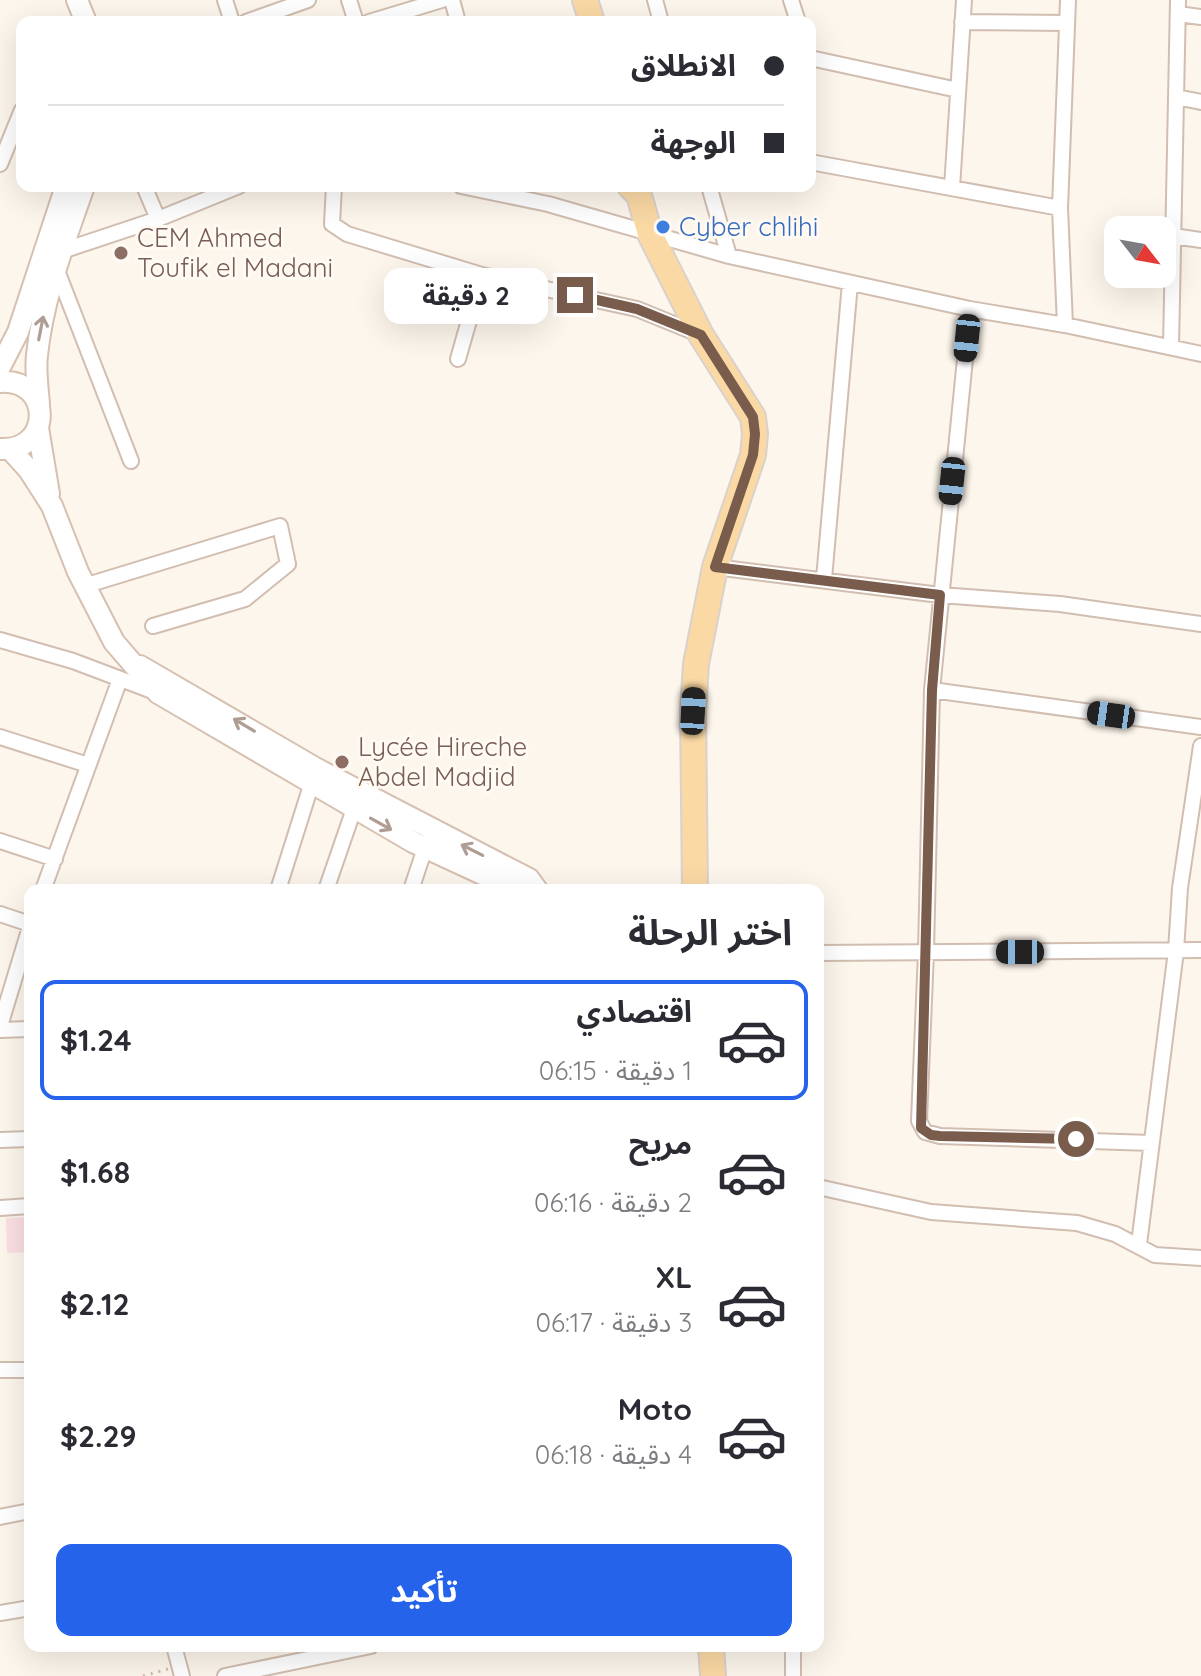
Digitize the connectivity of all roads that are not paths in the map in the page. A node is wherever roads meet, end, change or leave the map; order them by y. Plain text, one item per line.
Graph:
1 (308, 0) edge
2 (442, 0) edge
3 (964, 0) edge
4 (1068, 0) edge
5 (1178, 7) edge
6 (263, 16) edge
7 (389, 16) edge
8 (1201, 17) edge
9 (962, 22) junction
10 (1067, 23) junction
11 (816, 59) edge
12 (958, 90) junction
13 (1176, 97) junction
14 (1201, 102) edge
15 (16, 125) edge
16 (816, 163) edge
17 (0, 164) edge
18 (952, 188) junction
19 (65, 192) edge
20 (81, 192) edge
21 (147, 192) edge
22 (224, 192) edge
23 (334, 192) edge
24 (490, 192) edge
25 (544, 192) edge
26 (638, 192) edge
27 (711, 192) edge
28 (548, 204) junction
29 (1060, 208) junction
30 (1173, 216) edge
31 (158, 219) junction
32 (650, 234) junction
33 (1176, 236) edge
34 (1201, 240) edge
35 (729, 256) junction
36 (53, 259) junction
37 (482, 275) junction
38 (850, 283) junction
39 (1172, 288) edge
40 (970, 309) junction
41 (1065, 325) junction
42 (701, 335) junction
43 (1171, 347) junction
44 (1201, 354) edge
45 (458, 359) dead end
46 (0, 367) edge
47 (0, 382) edge
48 (39, 405) junction
49 (38, 428) junction
50 (5, 449) edge
51 (131, 461) dead end
52 (52, 506) junction
53 (715, 567) junction
54 (824, 579) junction
55 (84, 586) junction
56 (940, 595) junction
57 (1201, 624) edge
58 (153, 626) dead end
59 (0, 640) edge
60 (130, 660) junction
61 (120, 679) junction
62 (932, 690) junction
63 (158, 693) junction
64 (1201, 727) edge
65 (0, 737) edge
66 (1201, 746) edge
67 (88, 765) junction
68 (314, 776) junction
69 (357, 801) junction
70 (428, 839) junction
71 (0, 841) edge
72 (55, 859) junction
73 (45, 884) edge
74 (280, 884) edge
75 (328, 884) edge
76 (413, 884) edge
77 (507, 884) edge
78 (533, 884) edge
79 (695, 884) edge
80 (0, 914) edge
81 (24, 923) edge
82 (24, 946) edge
83 (1201, 950) edge
84 (1176, 951) junction
85 (926, 952) junction
86 (824, 953) edge
87 (0, 1028) edge
88 (24, 1029) edge
89 (24, 1139) edge
90 (0, 1140) edge
91 (1151, 1143) junction
92 (824, 1188) edge
93 (24, 1206) edge
94 (0, 1208) edge
95 (1139, 1244) junction
96 (1201, 1258) edge
97 (0, 1370) edge
98 (24, 1370) edge
99 (24, 1512) edge
100 (0, 1517) edge
101 (24, 1609) edge
102 (0, 1613) edge
103 (284, 1652) edge
104 (339, 1652) edge
105 (711, 1652) edge
106 (793, 1652) edge
107 (286, 1662) junction
108 (225, 1676) edge
109 (713, 1676) edge
110 (793, 1676) edge

1 - 6 street
2 - 7 street
3 - 9 street
4 - 10 street
5 - 8 street
5 - 13 street
9 - 10 street
9 - 12 street
10 - 29 street
11 - 12 street
12 - 18 street
13 - 14 street
13 - 30 street
15 - 17 street
16 - 18 street
18 - 29 street
19 - 36 street
20 - 36 street
21 - 31 street
22 - 31 street
23 - 37 street
24 - 28 street
25 - 28 street
26 - 32 main road
27 - 35 street
28 - 32 street
29 - 41 street
31 - 36 street
32 - 35 street
32 - 42 main road
33 - 34 street
35 - 38 street
36 - 46 street
48 -> 36 street
36 - 51 street
37 - 42 street
37 - 45 street
38 - 40 street
38 - 54 street
39 - 43 street
40 - 41 street
40 - 56 street
41 - 43 street
42 - 53 main road
43 - 44 street
47 - 48 street
48 - 49 street
49 - 50 street
49 - 52 street
50 - 52 street
52 - 55 street
53 - 54 street
53 - 79 main road
54 - 56 street
55 - 58 street
55 - 60 street
56 - 57 street
56 - 62 street
59 - 61 street
60 - 63 street
68 -> 60 street
61 - 63 street
61 - 67 street
62 - 64 street
62 - 85 street
63 - 68 street
65 - 67 street
66 - 84 street
67 - 72 street
68 - 69 street
68 - 74 street
69 - 70 street
69 - 75 street
70 - 76 street
70 - 77 street
78 -> 70 street
71 - 72 street
72 - 73 street
80 - 81 street
82 - 87 street
83 - 84 street
84 - 85 street
84 - 91 street
85 - 86 street
85 - 91 street
87 - 88 street
89 - 90 street
91 - 95 street
92 - 95 street
93 - 94 street
95 - 96 street
97 - 98 street
99 - 100 street
101 - 102 street
103 - 107 street
104 - 107 street
105 - 109 main road
106 - 110 street
107 - 108 street

